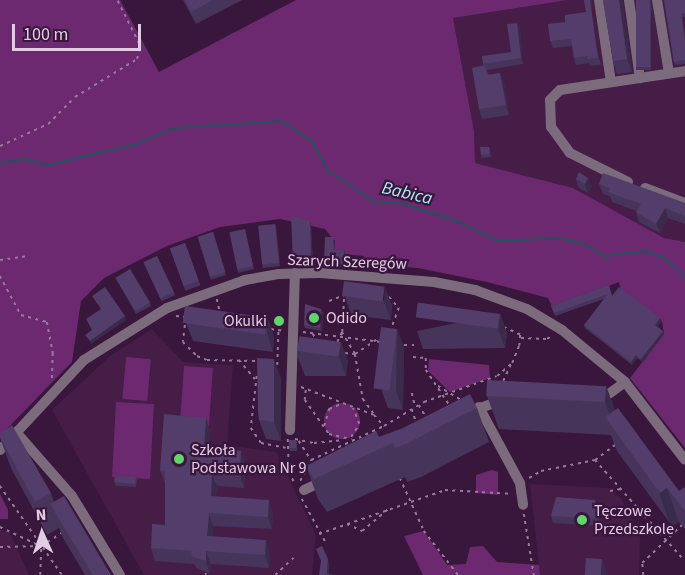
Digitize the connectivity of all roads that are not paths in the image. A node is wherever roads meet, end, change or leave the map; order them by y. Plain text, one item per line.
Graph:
1 (599, 0) edge
2 (629, 0) edge
3 (657, 0) edge
4 (685, 71) edge
5 (669, 73) junction
6 (640, 78) junction
7 (611, 82) junction
8 (685, 203) edge
9 (295, 273) junction
10 (625, 382) junction
11 (512, 400) edge
12 (587, 403) edge
13 (478, 407) junction
14 (453, 419) edge
15 (16, 432) junction
16 (289, 433) road end
17 (0, 450) edge
18 (685, 460) edge
19 (339, 474) edge
20 (300, 489) road end
21 (522, 494) road end
22 (120, 575) edge

1 - 7 street
2 - 6 street
3 - 5 street
4 - 5 street
5 - 6 street
6 - 7 street
7 - 8 street
9 - 10 street, Szarych Szeregów
9 - 15 street, Szarych Szeregów
9 - 16 street
10 - 12 street
10 - 18 street, Szarych Szeregów
11 - 13 street
13 - 14 street
13 - 21 street
15 - 17 street, Szarych Szeregów
15 - 22 street
19 - 20 street

